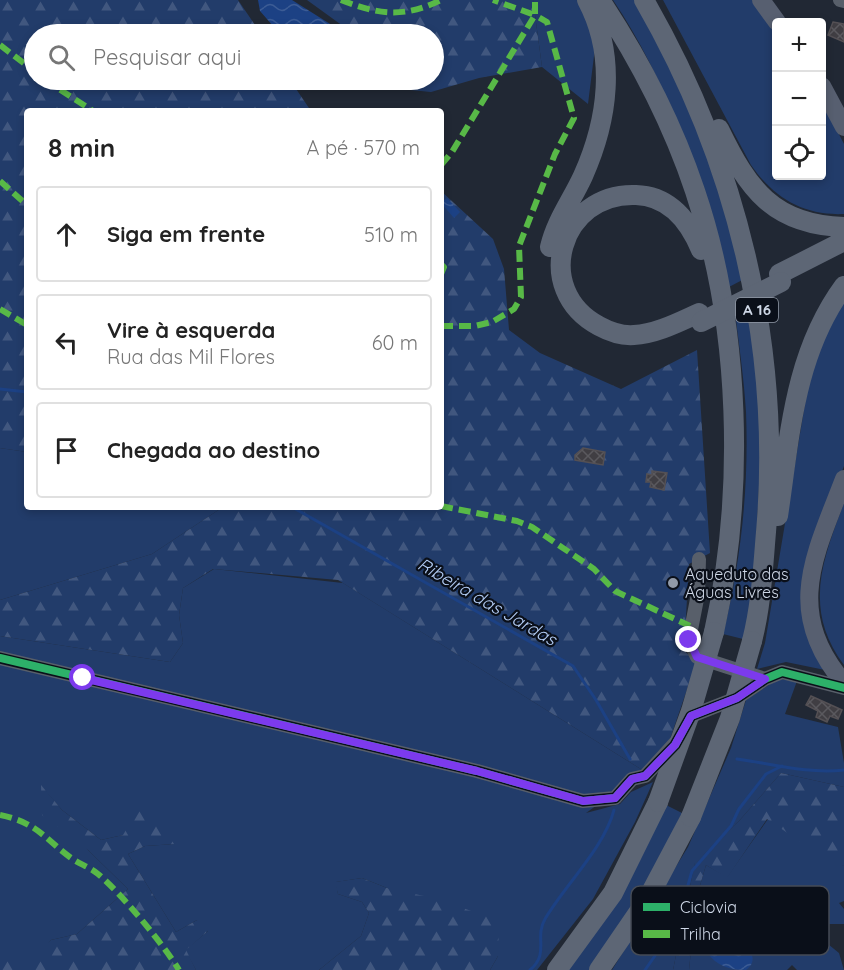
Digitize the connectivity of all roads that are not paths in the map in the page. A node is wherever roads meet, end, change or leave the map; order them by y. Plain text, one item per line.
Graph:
1 (587, 0) edge
2 (600, 0) edge
3 (644, 0) edge
4 (761, 0) edge
5 (774, 18) edge
6 (661, 30) junction
7 (826, 93) edge
8 (844, 127) edge
9 (844, 227) edge
10 (844, 241) edge
11 (844, 254) edge
12 (780, 278) junction
13 (844, 286) edge
14 (700, 317) junction
15 (728, 350) junction
16 (844, 479) edge
17 (699, 559) dead end
18 (753, 637) junction
19 (0, 658) edge
20 (765, 679) junction
21 (844, 683) edge
22 (844, 688) edge
23 (654, 886) edge
24 (631, 923) edge
25 (557, 970) edge
26 (599, 970) edge

1 - 14 highway, A 16
2 - 15 highway, A 16
3 - 6 highway, A 16
4 - 5 main road
6 - 9 highway, A 16
6 - 18 highway, A 16
7 - 8 main road
10 - 12 highway, A 16
11 - 12 highway, A 16
12 - 14 highway, A 16, bridge
13 - 18 highway, A 16
14 - 15 highway, A 16
15 - 25 highway, A 16, bridge
16 - 21 main road
17 - 20 street
18 - 23 highway, A 16, bridge
19 - 20 street
20 - 22 street
24 - 26 highway, A 16, bridge

